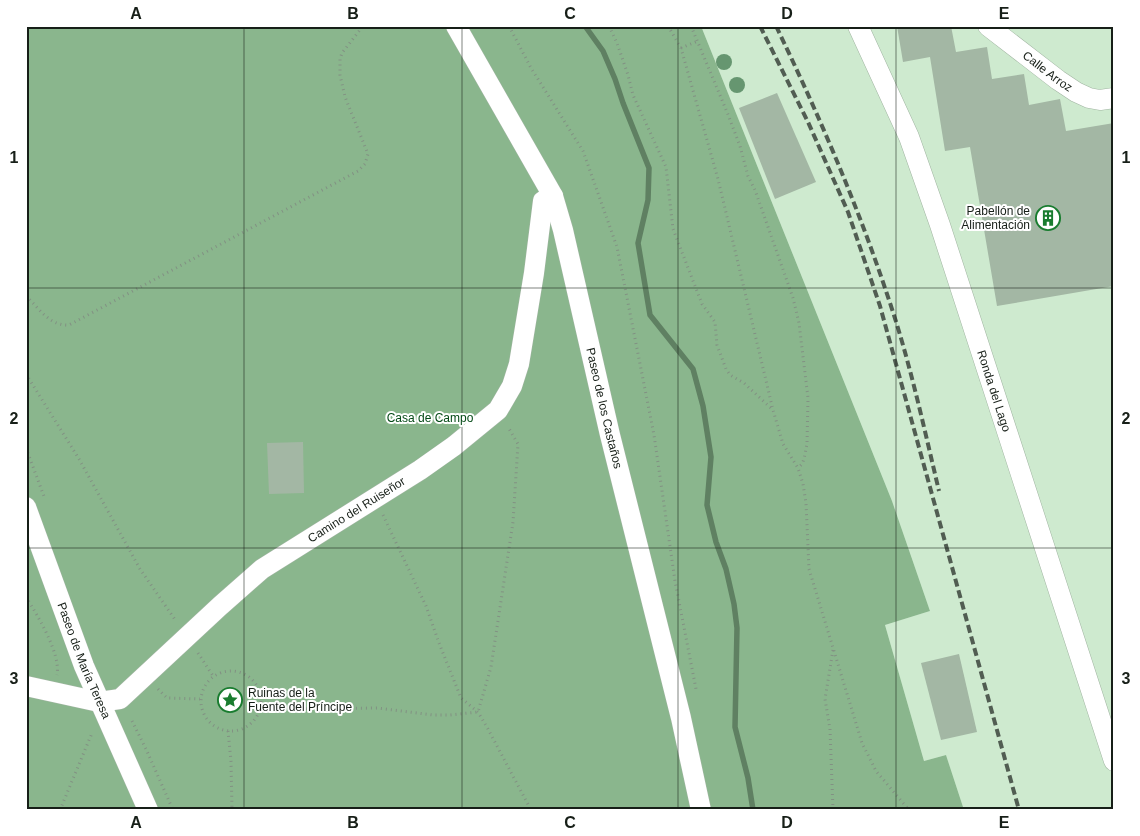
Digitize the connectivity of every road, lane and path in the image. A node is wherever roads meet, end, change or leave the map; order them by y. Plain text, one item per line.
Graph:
1 (362, 26) edge
2 (456, 26) edge
3 (509, 26) edge
4 (609, 26) edge
5 (668, 26) edge
6 (691, 26) edge
7 (858, 26) edge
8 (988, 26) edge
9 (698, 41) junction
10 (681, 48) junction
11 (1114, 98) edge
12 (553, 196) junction
13 (26, 296) edge
14 (26, 374) edge
15 (498, 410) junction
16 (773, 410) junction
17 (798, 468) junction
18 (375, 500) junction
19 (26, 507) edge
20 (26, 597) edge
21 (188, 638) junction
22 (834, 650) junction
23 (147, 676) junction
24 (213, 676) junction
25 (26, 686) edge
26 (54, 693) junction
27 (697, 693) dead end
28 (120, 699) junction
29 (200, 699) junction
30 (99, 702) junction
31 (261, 707) junction
32 (478, 712) junction
33 (228, 731) junction
34 (92, 733) dead end
35 (1114, 761) edge
36 (60, 810) edge
37 (148, 810) edge
38 (173, 810) edge
39 (232, 810) edge
40 (531, 810) edge
41 (701, 810) edge
42 (833, 810) edge
43 (909, 810) edge

1 - 13 path
2 - 12 street, Paseo de los Castaños
3 - 27 path
4 - 16 path
5 - 10 path
6 - 9 path
7 - 35 street, Ronda del Lago
8 - 11 street, Calle Arroz
9 - 10 path
9 - 17 path
10 - 16 path
12 - 15 street, Camino del Ruiseñor
12 - 41 street, Paseo de los Castaños
14 - 21 path
15 - 18 street, Camino del Ruiseñor
15 - 32 path
16 - 17 path
17 - 22 path
18 - 21 street, Camino del Ruiseñor
18 - 32 path
19 - 30 street, Paseo de María Teresa
20 - 26 path
21 - 23 street, Camino del Ruiseñor
21 - 24 path
22 - 42 path
22 - 43 path
23 - 28 street, Camino del Ruiseñor
23 - 29 path
24 - 29 path
24 - 31 path
25 - 26 street
26 - 30 street
28 - 30 street
28 - 38 path
29 - 33 path
30 - 37 street, Paseo de María Teresa
31 - 32 path
31 - 33 path
32 - 40 path
33 - 39 path
34 - 36 path

